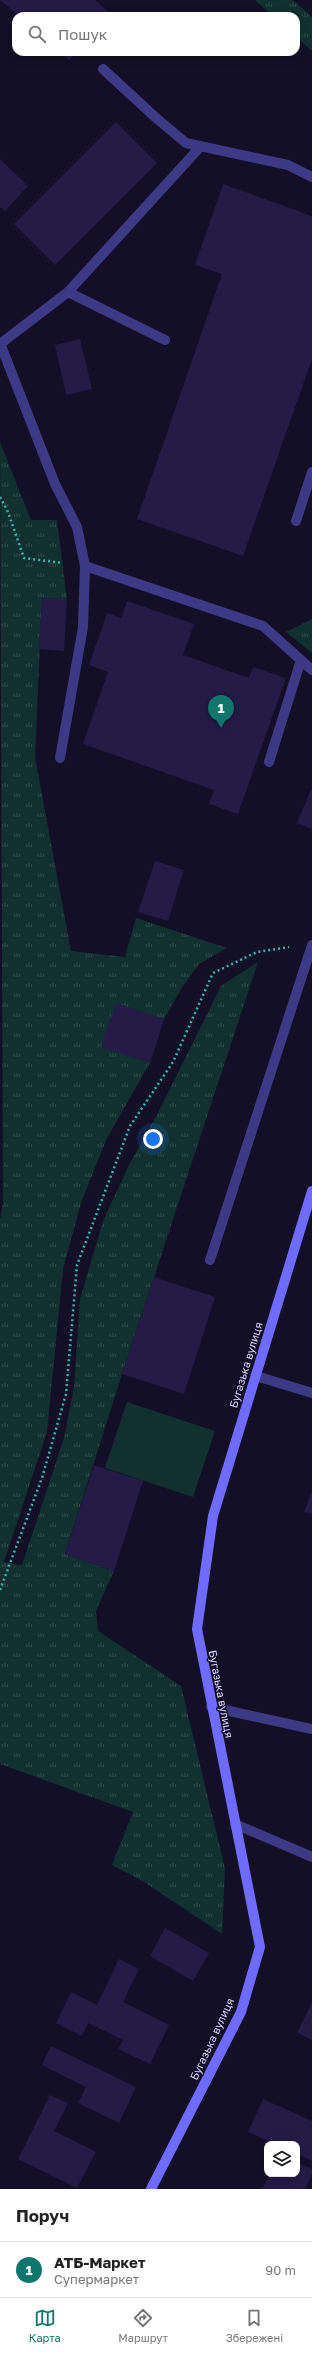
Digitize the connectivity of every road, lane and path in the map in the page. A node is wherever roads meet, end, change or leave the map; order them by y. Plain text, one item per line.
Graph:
1 (103, 69) dead end
2 (201, 146) junction
3 (312, 176) edge
4 (68, 292) junction
5 (165, 340) dead end
6 (0, 344) edge
7 (312, 472) edge
8 (0, 497) edge
9 (296, 521) dead end
10 (85, 566) junction
11 (301, 660) junction
12 (312, 670) edge
13 (60, 758) dead end
14 (268, 762) dead end
15 (312, 945) edge
16 (296, 946) dead end
17 (312, 1191) edge
18 (210, 1260) dead end
19 (256, 1376) junction
20 (312, 1393) edge
21 (0, 1590) edge
22 (211, 1706) junction
23 (312, 1729) edge
24 (235, 1824) junction
25 (312, 1857) edge
26 (151, 2189) edge

1 - 2 lane
2 - 3 lane
2 - 4 lane
4 - 5 lane
4 - 6 lane
6 - 10 lane
7 - 9 lane
8 - 10 path
10 - 11 lane
10 - 13 lane
11 - 12 lane
11 - 14 lane
15 - 18 lane
16 - 21 path
17 - 19 street, Бугазька вулиця
19 - 20 lane
19 - 22 street, Бугазька вулиця
22 - 23 lane
22 - 24 street, Бугазька вулиця
24 - 25 lane
24 - 26 street, Бугазька вулиця

